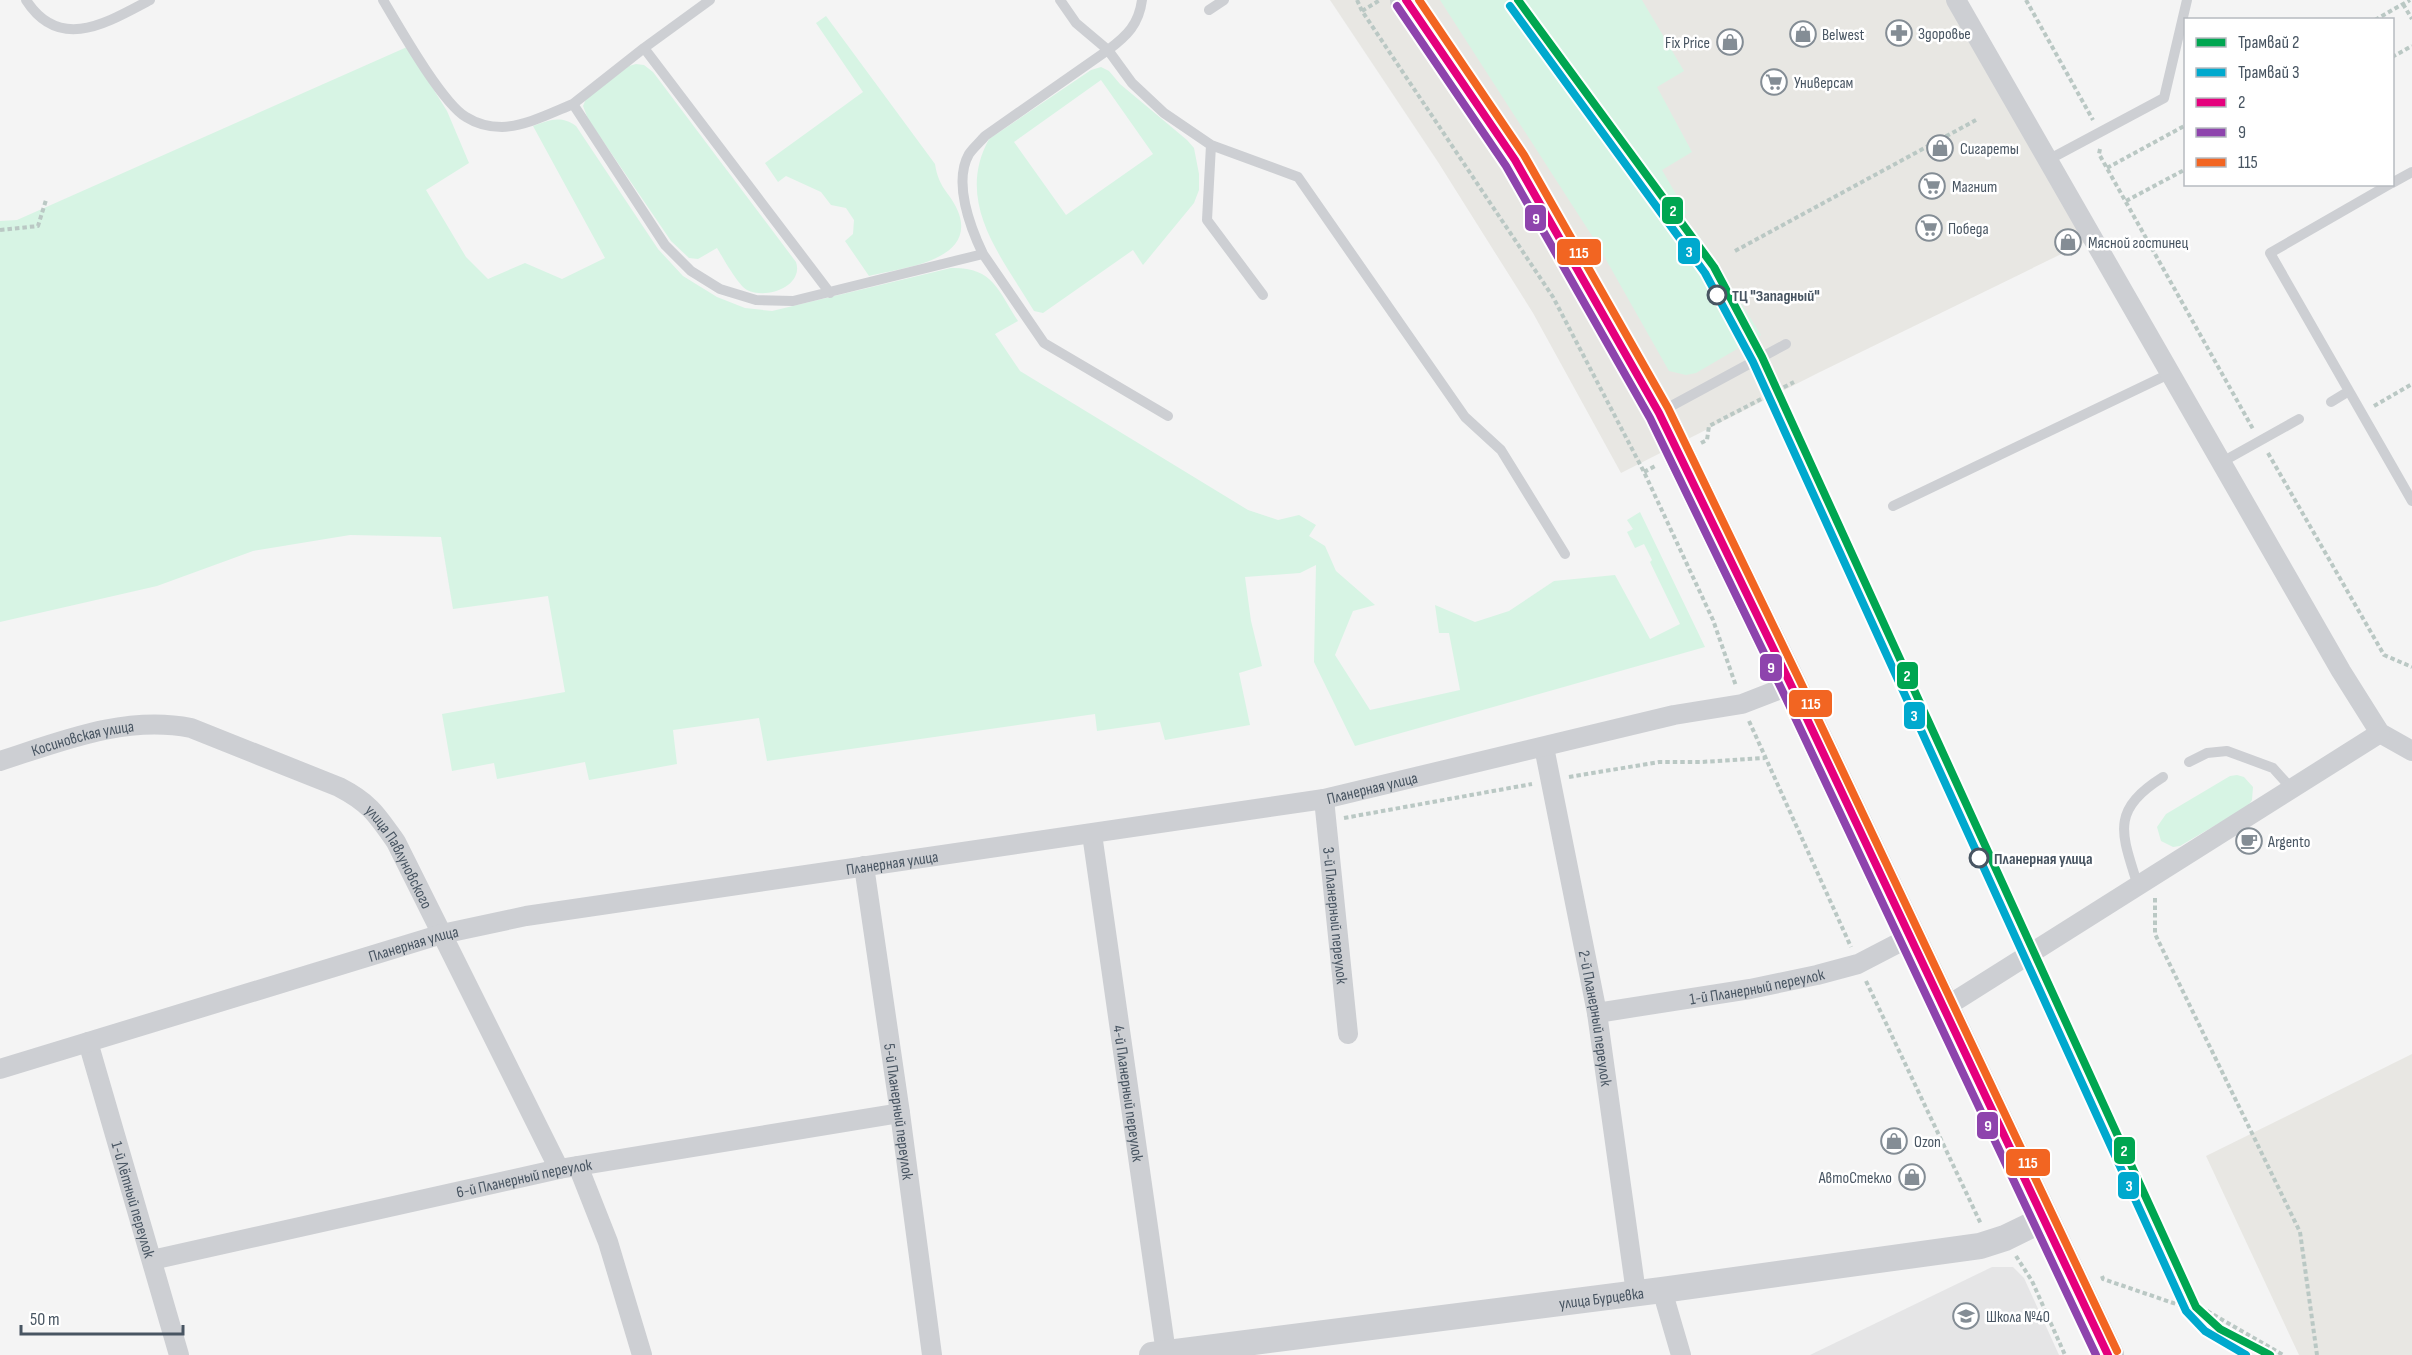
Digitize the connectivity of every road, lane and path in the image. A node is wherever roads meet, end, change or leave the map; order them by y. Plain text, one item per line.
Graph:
1 (26, 0) edge
2 (150, 0) edge
3 (383, 0) edge
4 (1060, 0) edge
5 (1142, 0) edge
6 (1224, 0) edge
7 (1357, 0) edge
8 (1381, 0) edge
9 (1406, 0) edge
10 (1956, 0) edge
11 (2026, 0) edge
12 (2187, 0) edge
13 (2410, 0) edge
14 (707, 1) edge
15 (2403, 4) junction
16 (1209, 10) dead end
17 (1362, 11) junction
18 (2378, 18) edge
19 (2412, 19) edge
20 (2412, 46) edge
21 (644, 48) junction
22 (1108, 50) junction
23 (2394, 56) edge
24 (573, 104) junction
25 (1976, 120) dead end
26 (2184, 126) edge
27 (2100, 132) junction
28 (1211, 145) junction
29 (2048, 160) junction
30 (2107, 168) junction
31 (2184, 170) edge
32 (2412, 172) edge
33 (2394, 182) edge
34 (2387, 186) edge
35 (46, 200) dead end
36 (2126, 201) junction
37 (0, 230) edge
38 (1735, 251) dead end
39 (982, 254) junction
40 (830, 293) junction
41 (1263, 295) dead end
42 (1786, 344) dead end
43 (2171, 373) junction
44 (1794, 382) dead end
45 (2412, 384) edge
46 (2349, 391) junction
47 (2331, 402) dead end
48 (1659, 413) junction
49 (2362, 413) junction
50 (1168, 416) dead end
51 (2299, 419) dead end
52 (2260, 441) junction
53 (1679, 454) junction
54 (2222, 462) junction
55 (1644, 472) junction
56 (2409, 489) edge
57 (2412, 501) edge
58 (1893, 506) dead end
59 (1565, 554) dead end
60 (2412, 667) edge
61 (1791, 684) junction
62 (1742, 704) junction
63 (166, 723) joint
64 (2380, 732) junction
65 (1544, 747) junction
66 (2412, 751) edge
67 (0, 761) edge
68 (2189, 762) dead end
69 (2163, 777) dead end
70 (2292, 789) junction
71 (1324, 799) junction
72 (1092, 834) junction
73 (864, 866) junction
74 (2156, 874) junction
75 (2138, 886) junction
76 (442, 934) junction
77 (1910, 937) junction
78 (1858, 964) junction
79 (1944, 1008) junction
80 (1597, 1013) junction
81 (1348, 1034) dead end
82 (88, 1042) junction
83 (0, 1069) edge
84 (900, 1113) junction
85 (569, 1167) junction
86 (2044, 1219) junction
87 (2005, 1238) junction
88 (152, 1260) junction
89 (2099, 1270) dead end
90 (1662, 1290) junction
91 (1636, 1293) junction
92 (1159, 1354) edge
93 (179, 1355) edge
94 (642, 1355) edge
95 (932, 1355) edge
96 (1681, 1355) edge
97 (2065, 1355) edge
98 (2108, 1355) edge
99 (2283, 1355) edge
100 (2317, 1355) edge

1 - 2 lane
3 - 24 lane
4 - 22 lane
5 - 22 lane
6 - 16 lane
7 - 17 path
8 - 17 path
9 - 48 main road
10 - 29 street
11 - 27 path
12 - 27 lane
13 - 15 path
14 - 21 lane
15 - 18 path
15 - 19 path
17 - 55 path
20 - 23 path
21 - 24 lane
21 - 40 lane
22 - 28 lane
22 - 39 lane
24 - 40 lane
25 - 38 path
26 - 30 path
27 - 29 lane
27 - 30 path
28 - 41 lane
28 - 59 lane
29 - 43 street
30 - 36 path
31 - 36 path
32 - 33 lane
34 - 46 lane
35 - 37 path
36 - 52 path
39 - 40 lane
39 - 50 lane
42 - 48 lane
43 - 54 street
43 - 58 lane
44 - 53 path
45 - 49 path
46 - 47 lane
46 - 49 lane
48 - 53 main road
49 - 56 lane
51 - 52 lane
52 - 54 lane
52 - 60 path
53 - 55 path
53 - 61 main road
54 - 64 street
55 - 62 path
56 - 57 lane
61 - 62 street, Планерная улица
61 - 77 main road
62 - 65 street, Планерная улица
62 - 78 path
63 - 67 street, Косиновская улица
63 - 76 street, улица Павлуновского
64 - 66 street
64 - 70 street
65 - 71 street, Планерная улица
65 - 80 street, 2-й Планерный переулок
68 - 70 lane
69 - 75 lane
70 - 74 street
71 - 72 street, Планерная улица
71 - 81 street, 3-й Планерный переулок
72 - 73 street, Планерная улица
72 - 92 street, 4-й Планерный переулок
73 - 76 street, Планерная улица
73 - 84 street, 5-й Планерный переулок
74 - 75 street
74 - 100 path
75 - 79 street
76 - 82 street, Планерная улица
76 - 85 street, улица Павлуновского
77 - 78 street, 1-й Планерный переулок
77 - 79 main road
78 - 80 street, 1-й Планерный переулок
78 - 87 path
79 - 86 main road
80 - 91 street, 2-й Планерный переулок
82 - 83 street, Планерная улица
82 - 88 street, 1-й Лётный переулок
84 - 85 street, 6-й Планерный переулок
84 - 95 street, 5-й Планерный переулок
85 - 88 street, 6-й Планерный переулок
85 - 94 street, улица Павлуновского
86 - 87 street, улица Бурцевка
86 - 98 main road
87 - 90 street, улица Бурцевка
87 - 97 path
88 - 93 street, 1-й Лётный переулок
89 - 99 path
90 - 91 street, улица Бурцевка
90 - 96 street
91 - 92 street, улица Бурцевка

